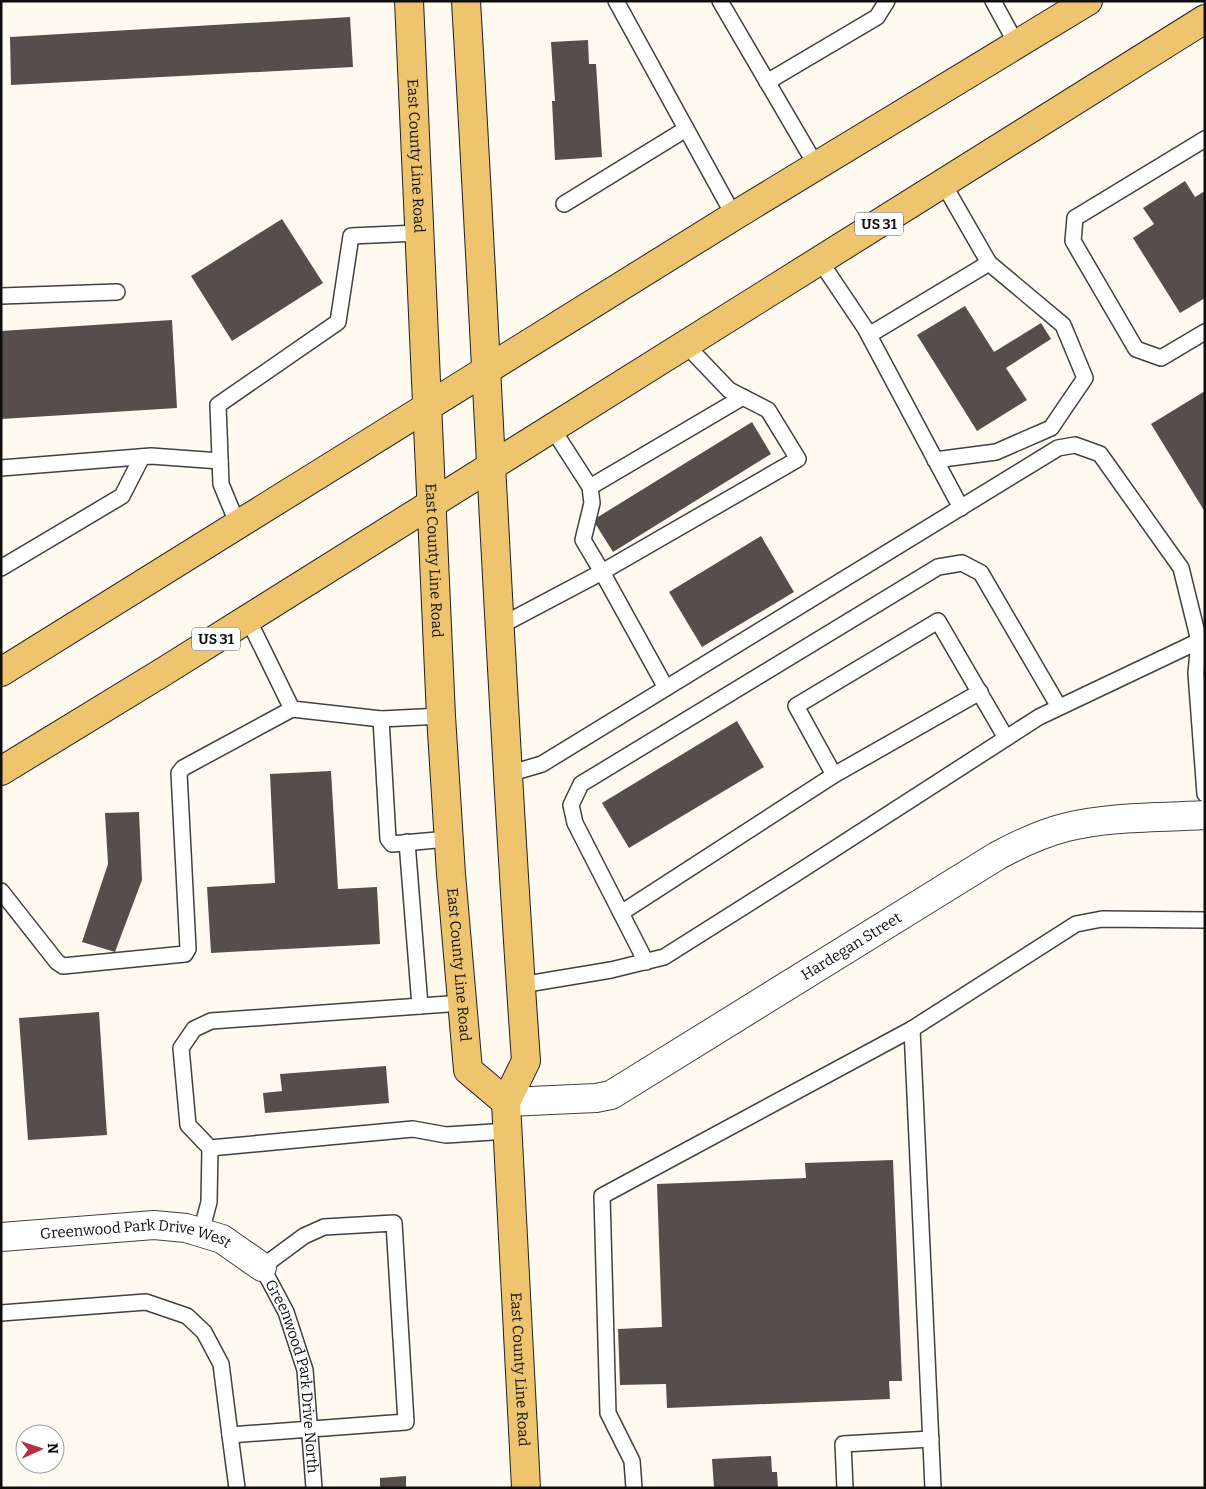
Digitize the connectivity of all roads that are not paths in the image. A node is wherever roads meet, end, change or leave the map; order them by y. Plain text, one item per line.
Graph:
1 (408, 1) edge
2 (466, 1) edge
3 (616, 1) edge
4 (887, 1) edge
5 (993, 1) edge
6 (1088, 1) edge
7 (726, 3) edge
8 (1205, 19) edge
9 (1017, 45) junction
10 (767, 82) junction
11 (686, 129) junction
12 (1205, 139) edge
13 (817, 167) junction
14 (942, 183) junction
15 (564, 204) dead end
16 (734, 216) junction
17 (418, 233) junction
18 (820, 261) junction
19 (989, 263) junction
20 (116, 292) dead end
21 (1, 296) edge
22 (1205, 332) edge
23 (868, 335) junction
24 (686, 345) junction
25 (487, 370) junction
26 (743, 397) junction
27 (426, 408) junction
28 (552, 428) junction
29 (142, 457) junction
30 (935, 460) junction
31 (220, 461) junction
32 (492, 466) junction
33 (1, 468) edge
34 (590, 488) junction
35 (430, 505) junction
36 (961, 508) junction
37 (238, 524) junction
38 (1, 568) edge
39 (602, 572) junction
40 (248, 619) junction
41 (500, 626) junction
42 (1199, 641) junction
43 (1, 672) edge
44 (666, 688) junction
45 (980, 692) junction
46 (1059, 707) junction
47 (292, 709) junction
48 (441, 716) junction
49 (381, 719) junction
50 (1006, 738) junction
51 (1, 771) edge
52 (508, 774) junction
53 (834, 775) junction
54 (1205, 794) edge
55 (1205, 815) edge
56 (448, 839) junction
57 (407, 842) junction
58 (1, 891) edge
59 (621, 913) junction
60 (1205, 920) edge
61 (646, 962) junction
62 (521, 985) junction
63 (462, 1003) junction
64 (420, 1006) junction
65 (912, 1029) junction
66 (506, 1102) junction
67 (508, 1131) junction
68 (210, 1148) junction
69 (200, 1232) junction
70 (1, 1238) edge
71 (262, 1267) junction
72 (1, 1313) edge
73 (310, 1428) junction
74 (230, 1435) junction
75 (931, 1439) junction
76 (236, 1488) edge
77 (314, 1488) edge
78 (526, 1488) edge
79 (634, 1488) edge
80 (845, 1488) edge
81 (933, 1488) edge

1 - 17 main road, East County Line Road
2 - 25 main road, East County Line Road
3 - 11 lane
4 - 10 lane
5 - 9 lane
6 - 9 main road
7 - 10 lane
8 - 14 main road, US 31
9 - 13 main road
10 - 13 lane
11 - 15 lane
11 - 16 lane
12 - 22 lane
13 - 16 main road
14 - 18 main road, US 31
14 - 19 lane
16 - 25 main road
17 - 27 main road, East County Line Road
17 - 31 lane
18 - 23 lane
18 - 24 main road, US 31
19 - 23 lane
19 - 30 lane
20 - 21 lane
23 - 30 lane
24 - 26 lane
24 - 28 main road, US 31
25 - 27 main road
25 - 32 main road, East County Line Road
26 - 34 lane
26 - 39 lane
27 - 35 main road, East County Line Road
27 - 37 main road
28 - 32 main road, US 31
28 - 34 lane
29 - 31 lane
29 - 33 lane
29 - 38 lane
30 - 36 lane
31 - 37 lane
32 - 35 main road, US 31
32 - 41 main road, East County Line Road
34 - 39 lane
35 - 40 main road, US 31
35 - 48 main road, East County Line Road
36 - 42 lane
36 - 44 lane
37 - 43 main road
39 - 41 lane
39 - 44 lane
40 - 47 lane
40 - 51 main road, US 31
41 - 52 main road, East County Line Road
42 - 46 lane
42 - 54 lane
44 - 52 lane
45 - 50 lane
45 - 53 lane
45 - 53 lane
46 - 50 lane
46 - 59 lane
47 - 49 lane
47 - 58 lane
48 - 49 lane
48 - 56 main road, East County Line Road
49 - 57 lane
50 - 61 lane
52 - 62 main road, East County Line Road
53 - 59 lane
55 - 66 street, Hardegan Street
56 - 57 lane
56 - 63 main road, East County Line Road
57 - 64 lane
59 - 61 lane
60 - 65 lane
61 - 62 lane
62 - 66 main road, East County Line Road
63 - 64 lane
63 - 66 main road, East County Line Road
64 - 68 lane
65 - 75 lane
65 - 79 lane
66 - 67 main road, East County Line Road
67 - 68 lane
67 - 78 main road, East County Line Road
68 - 69 lane
69 - 70 street, Greenwood Park Drive West
69 - 71 street, Greenwood Park Drive West
71 - 73 lane, Greenwood Park Drive North
71 - 73 lane
72 - 74 lane
73 - 74 lane
73 - 77 lane, Greenwood Park Drive North
74 - 76 lane
75 - 80 lane
75 - 81 lane

